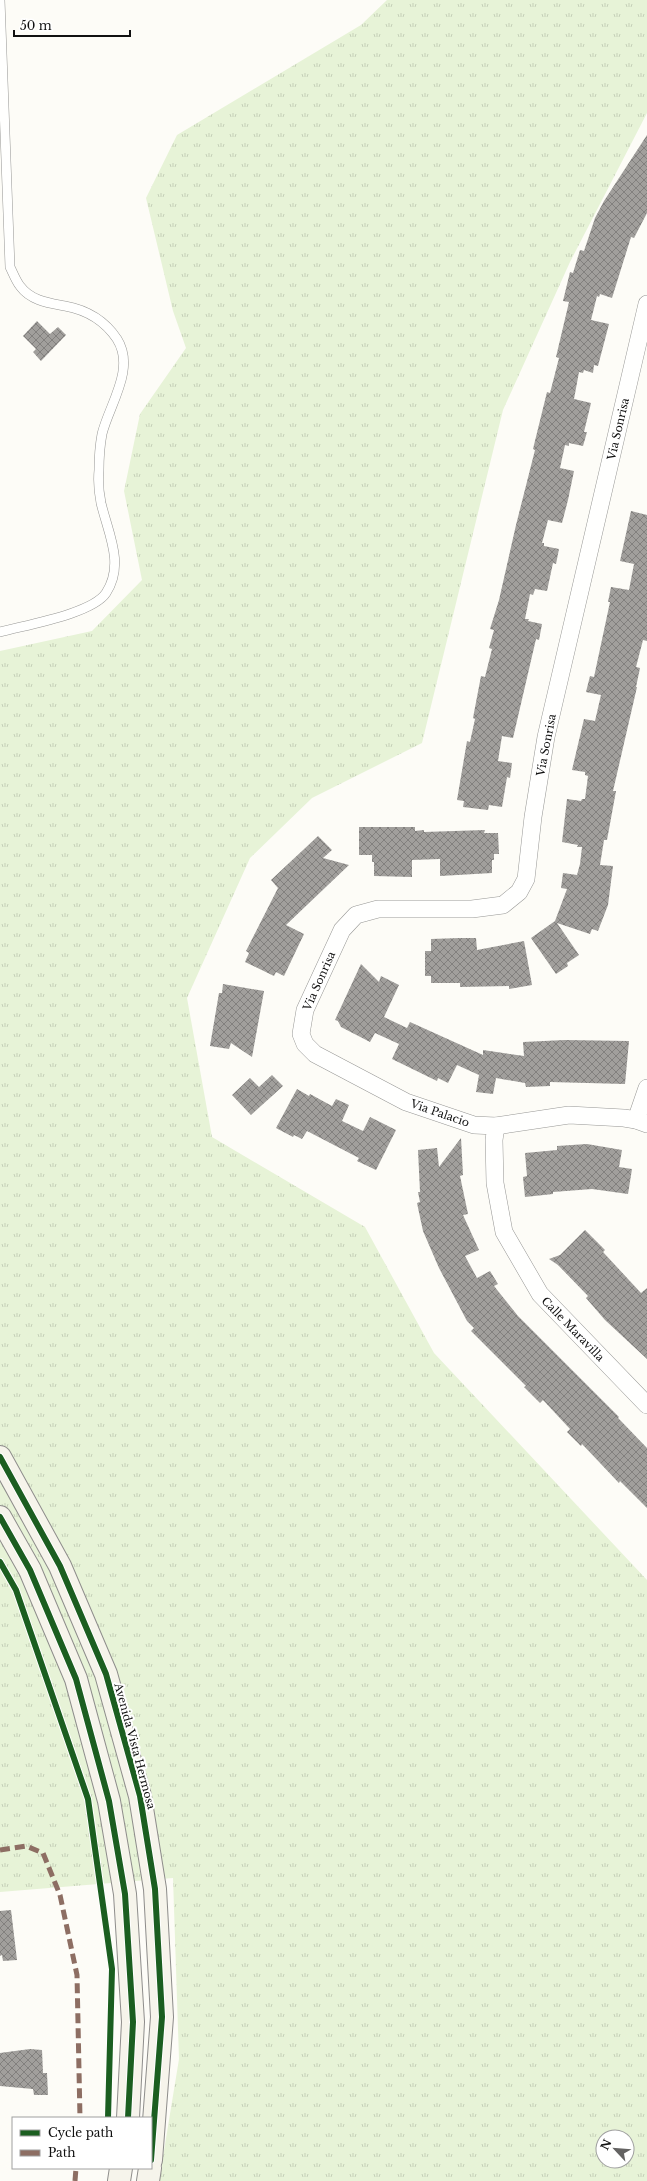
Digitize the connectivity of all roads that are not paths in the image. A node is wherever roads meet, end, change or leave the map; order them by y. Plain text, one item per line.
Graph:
1 (0, 0) edge
2 (646, 314) edge
3 (0, 632) edge
4 (301, 1034) joint
5 (647, 1088) edge
6 (642, 1122) edge
7 (496, 1126) junction
8 (647, 1405) edge
9 (0, 1458) edge
10 (0, 1517) edge
11 (128, 2117) edge
12 (152, 2154) edge
13 (122, 2169) edge
14 (150, 2169) edge
15 (119, 2181) edge
16 (148, 2181) edge

1 - 3 lane
2 - 4 street, Via Sonrisa
4 - 7 street, Via Palacio
5 - 6 street
6 - 7 street, Via Palacio
7 - 8 street, Calle Maravilla
9 - 12 main road, Avenida Vista Hermosa
10 - 11 main road
13 - 15 main road
14 - 16 main road

